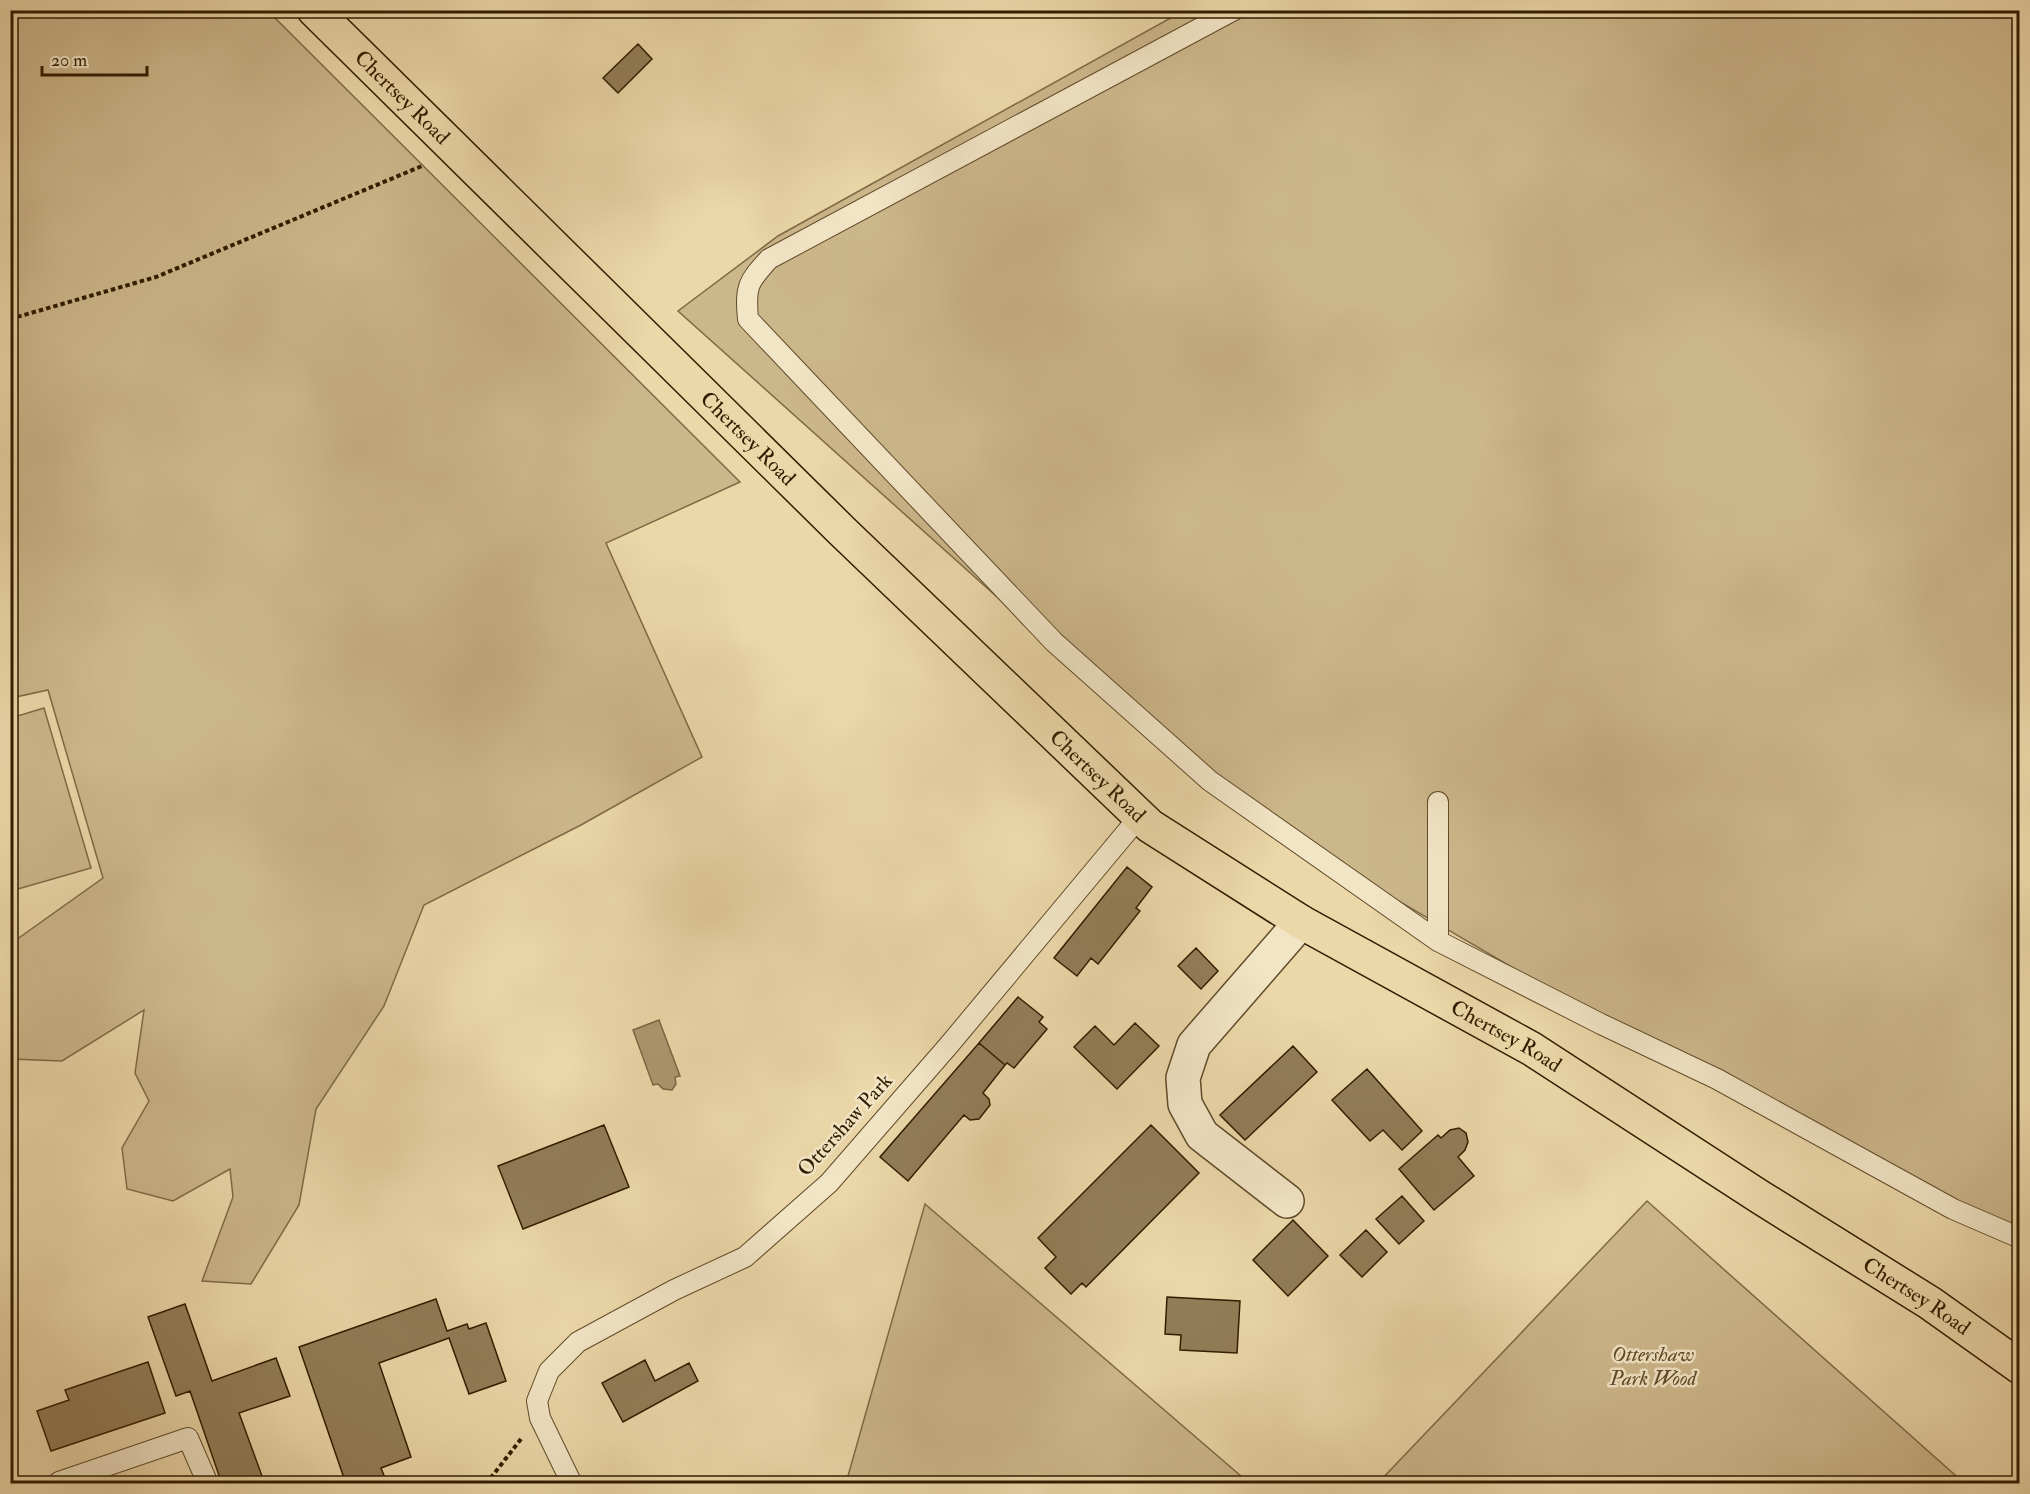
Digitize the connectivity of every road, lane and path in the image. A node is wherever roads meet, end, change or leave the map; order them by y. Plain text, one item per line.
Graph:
1 (314, 10) edge
2 (1234, 10) edge
3 (458, 152) junction
4 (10, 320) edge
5 (1438, 802) dead end
6 (1140, 816) junction
7 (1300, 922) junction
8 (1438, 941) junction
9 (1287, 1201) dead end
10 (2019, 1238) edge
11 (2019, 1367) edge
12 (526, 1434) dead end
13 (60, 1482) dead end
14 (208, 1484) edge
15 (486, 1484) edge
16 (572, 1484) edge

1 - 3 main road, Chertsey Road
2 - 8 lane
3 - 4 path
3 - 6 main road, Chertsey Road
5 - 8 lane
6 - 7 main road, Chertsey Road
6 - 16 lane, Ottershaw Park
7 - 9 street
7 - 11 main road, Chertsey Road
8 - 10 lane
12 - 15 path
13 - 14 lane

